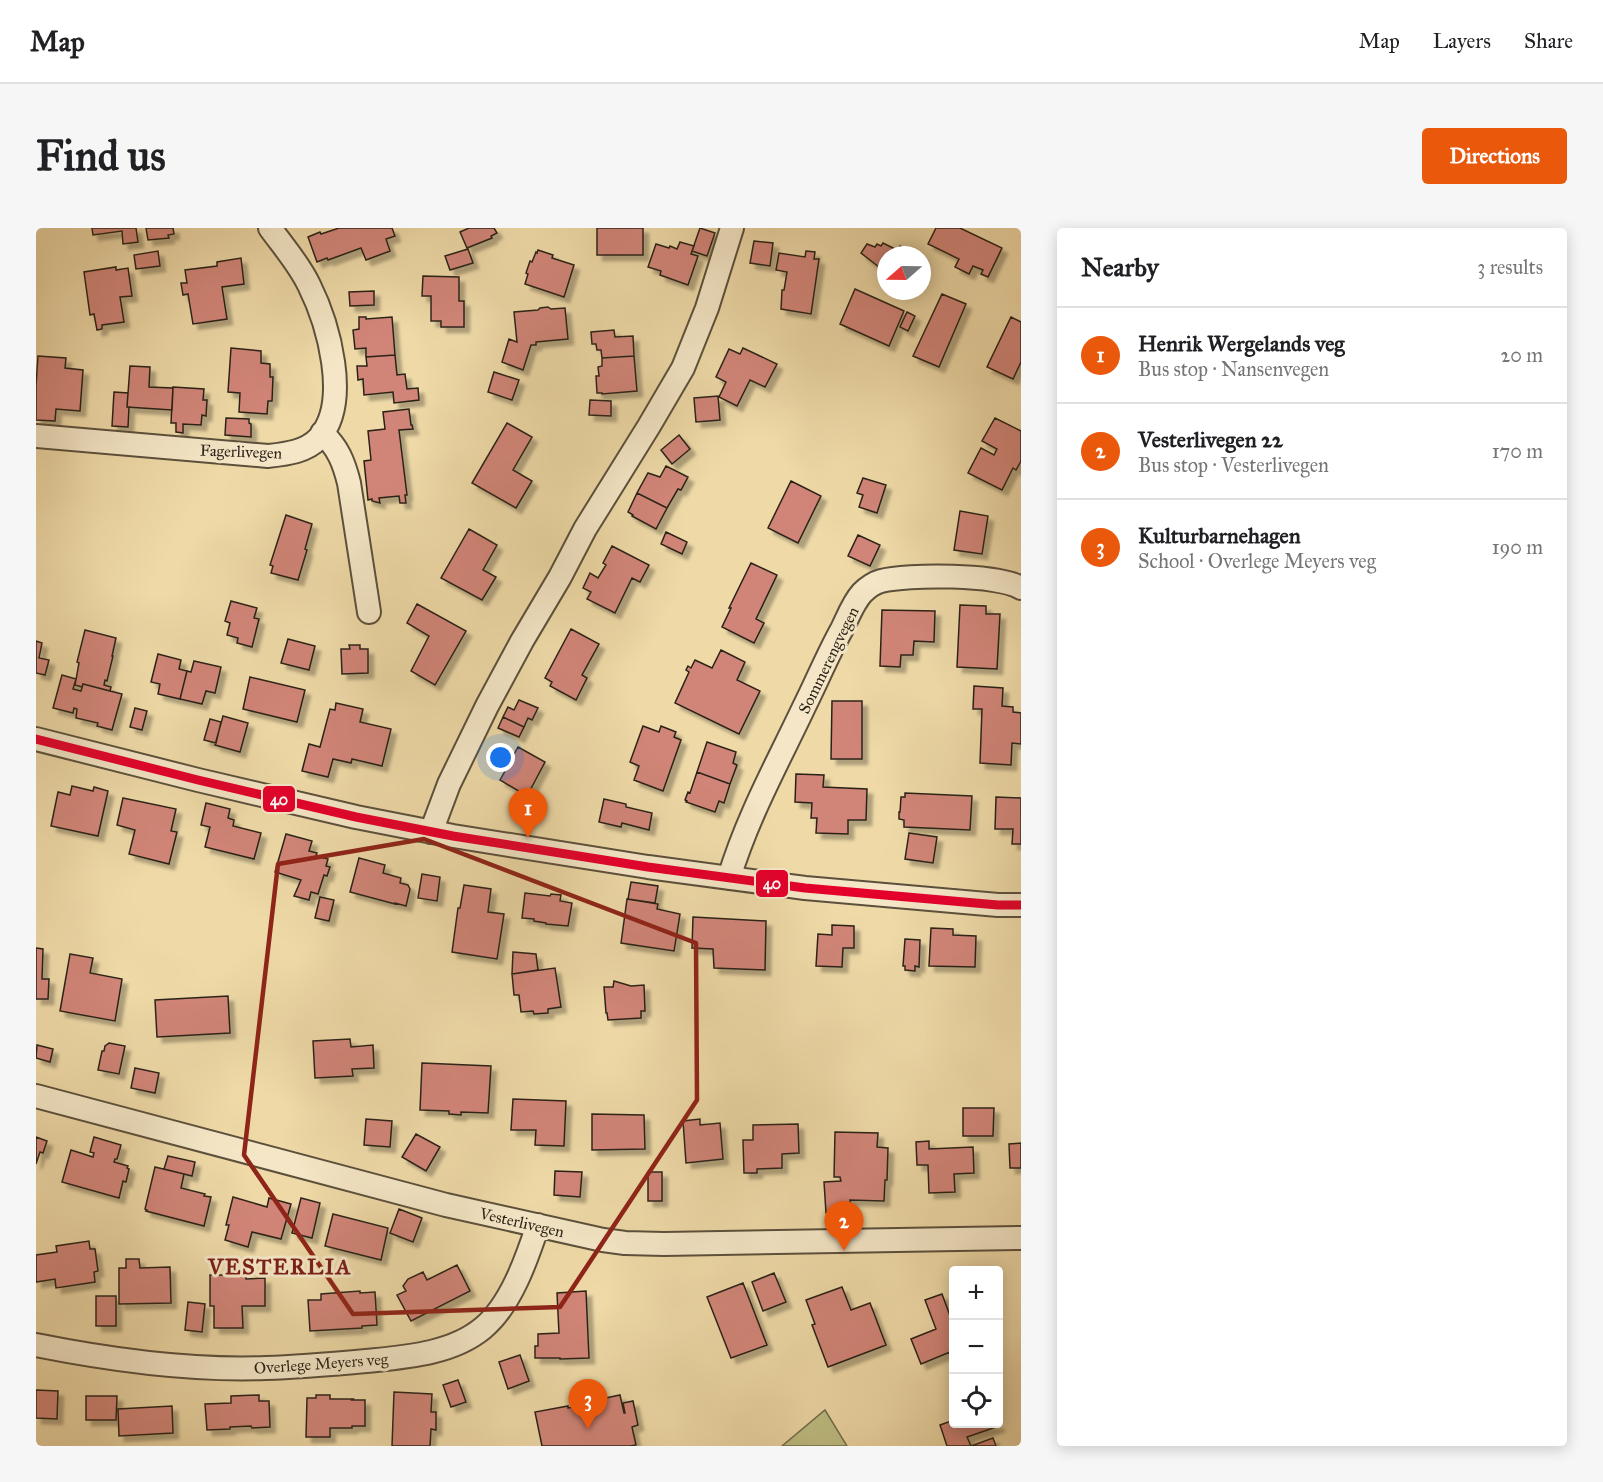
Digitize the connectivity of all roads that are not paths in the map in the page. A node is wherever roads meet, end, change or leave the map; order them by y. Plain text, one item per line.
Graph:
1 (270, 228) edge
2 (732, 228) edge
3 (322, 433) junction
4 (36, 436) edge
5 (1021, 588) edge
6 (369, 612) dead end
7 (36, 738) edge
8 (431, 832) junction
9 (729, 878) junction
10 (1021, 905) edge
11 (36, 1096) edge
12 (537, 1225) junction
13 (1021, 1238) edge
14 (36, 1345) edge

1 - 3 street
2 - 8 street
3 - 4 street, Fagerlivegen
3 - 6 street
5 - 9 street, Sommerengvegen
7 - 8 street
8 - 9 street
9 - 10 street
11 - 12 street, Vesterlivegen
12 - 13 street, Vesterlivegen
12 - 14 street, Overlege Meyers veg

